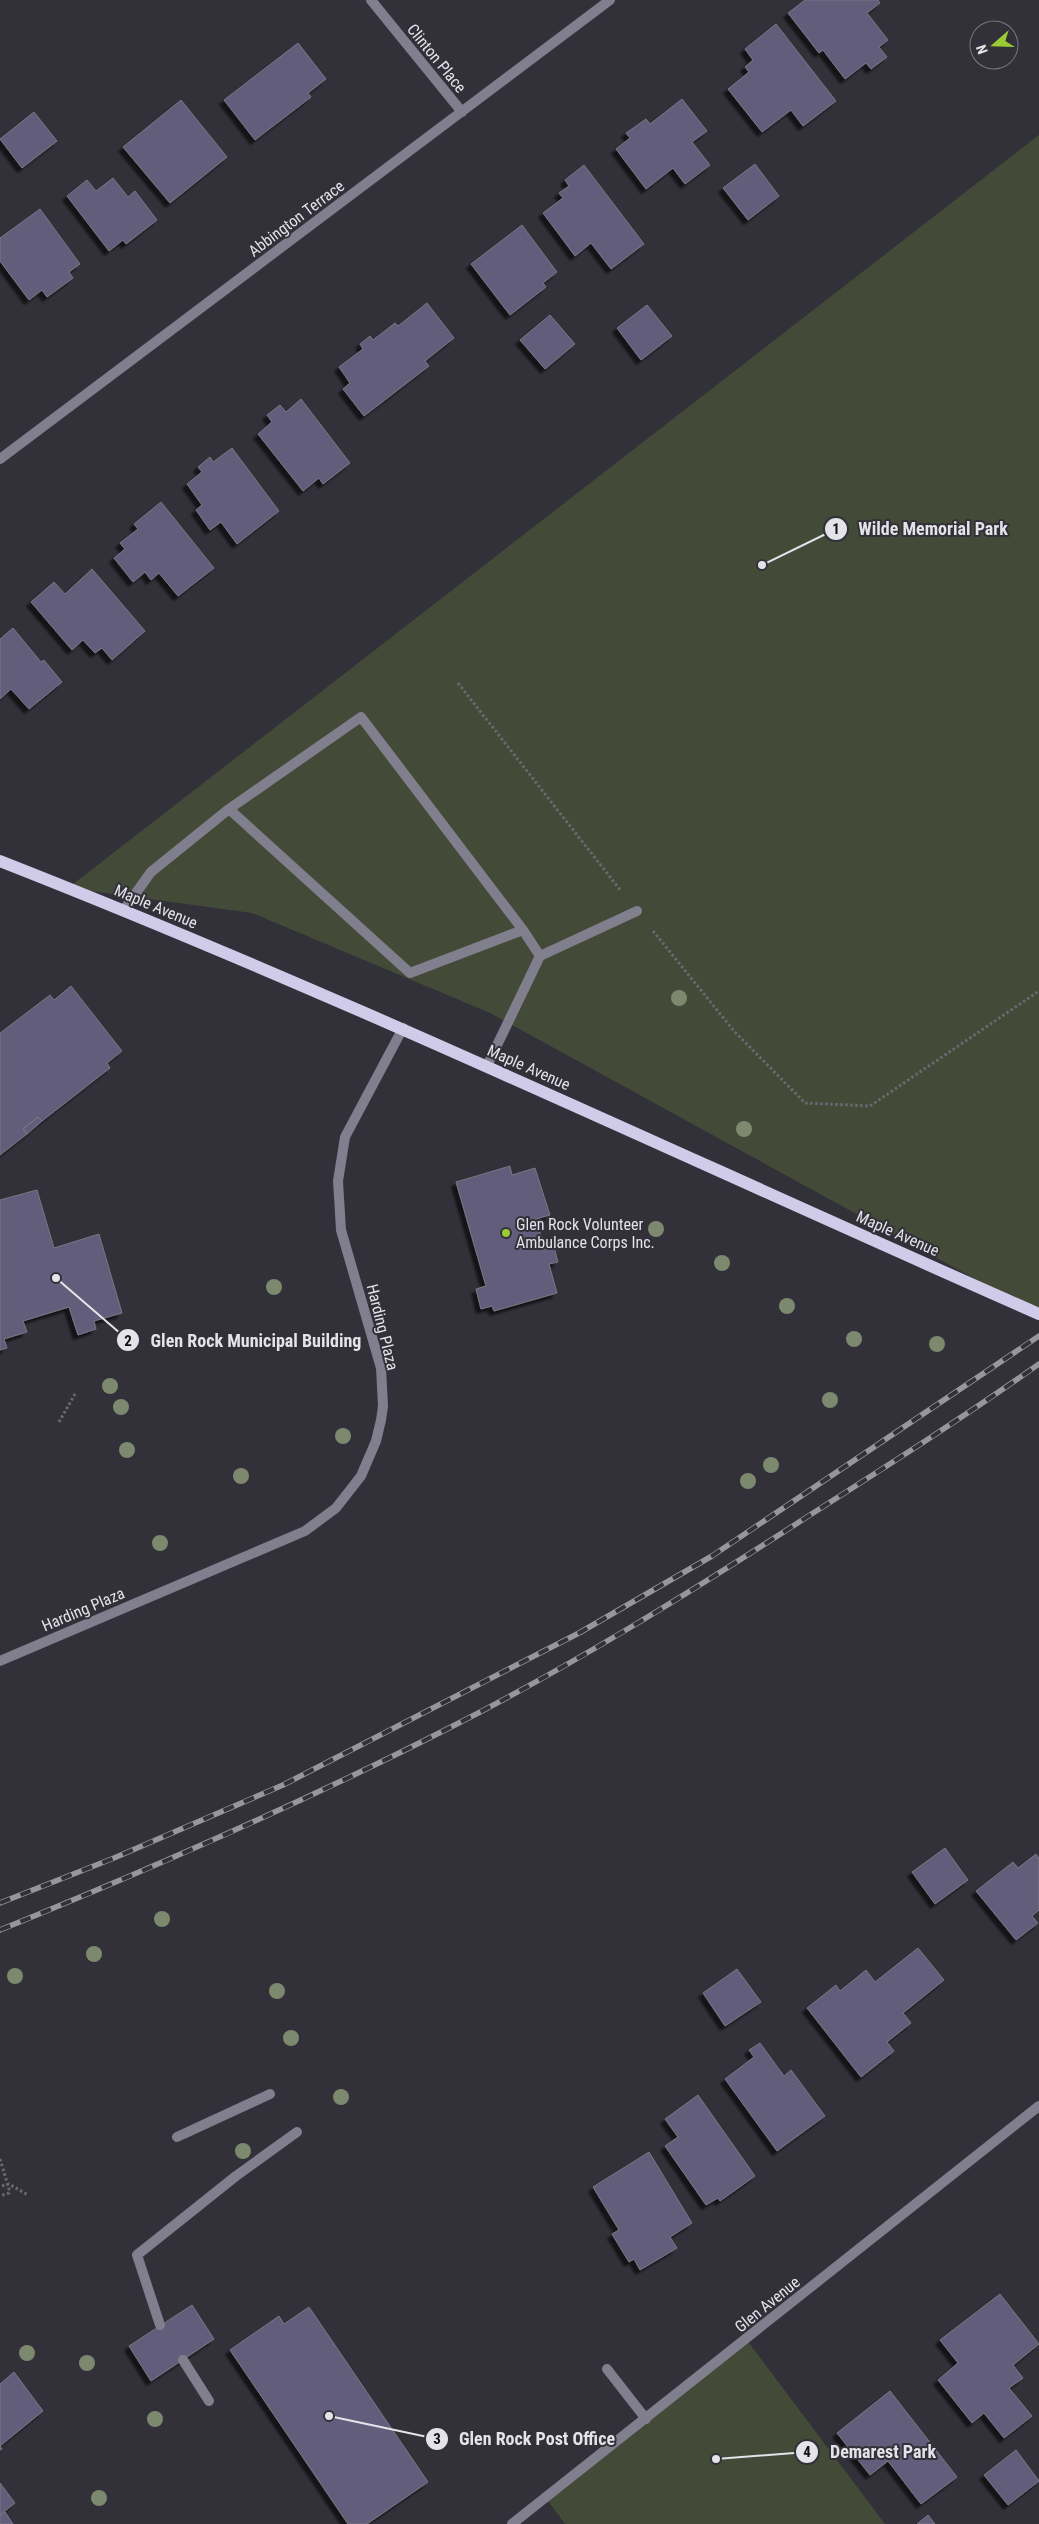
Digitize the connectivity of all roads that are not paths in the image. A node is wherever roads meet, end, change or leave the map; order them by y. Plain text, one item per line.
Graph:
1 (371, 0) edge
2 (610, 0) edge
3 (462, 112) junction
4 (0, 459) edge
5 (229, 809) junction
6 (0, 861) edge
7 (123, 910) junction
8 (637, 911) road end
9 (522, 930) junction
10 (540, 956) junction
11 (402, 1028) junction
12 (487, 1066) junction
13 (1039, 1314) edge
14 (0, 1661) edge
15 (270, 2094) dead end
16 (1039, 2106) edge
17 (297, 2132) dead end
18 (177, 2137) dead end
19 (160, 2325) dead end
20 (183, 2360) dead end
21 (607, 2369) dead end
22 (209, 2401) dead end
23 (646, 2419) junction
24 (512, 2524) edge

1 - 3 street, Clinton Place
2 - 3 street, Abbington Terrace
3 - 4 street, Abbington Terrace
5 - 7 street
5 - 9 street
5 - 9 street
6 - 7 main road, Maple Avenue
7 - 11 main road, Maple Avenue
8 - 10 street
9 - 10 street
10 - 12 street
11 - 12 main road, Maple Avenue
11 - 14 street, Harding Plaza
12 - 13 main road, Maple Avenue
15 - 18 street
16 - 23 street, Glen Avenue
17 - 19 street
20 - 22 street
21 - 23 street
23 - 24 street, Glen Avenue

